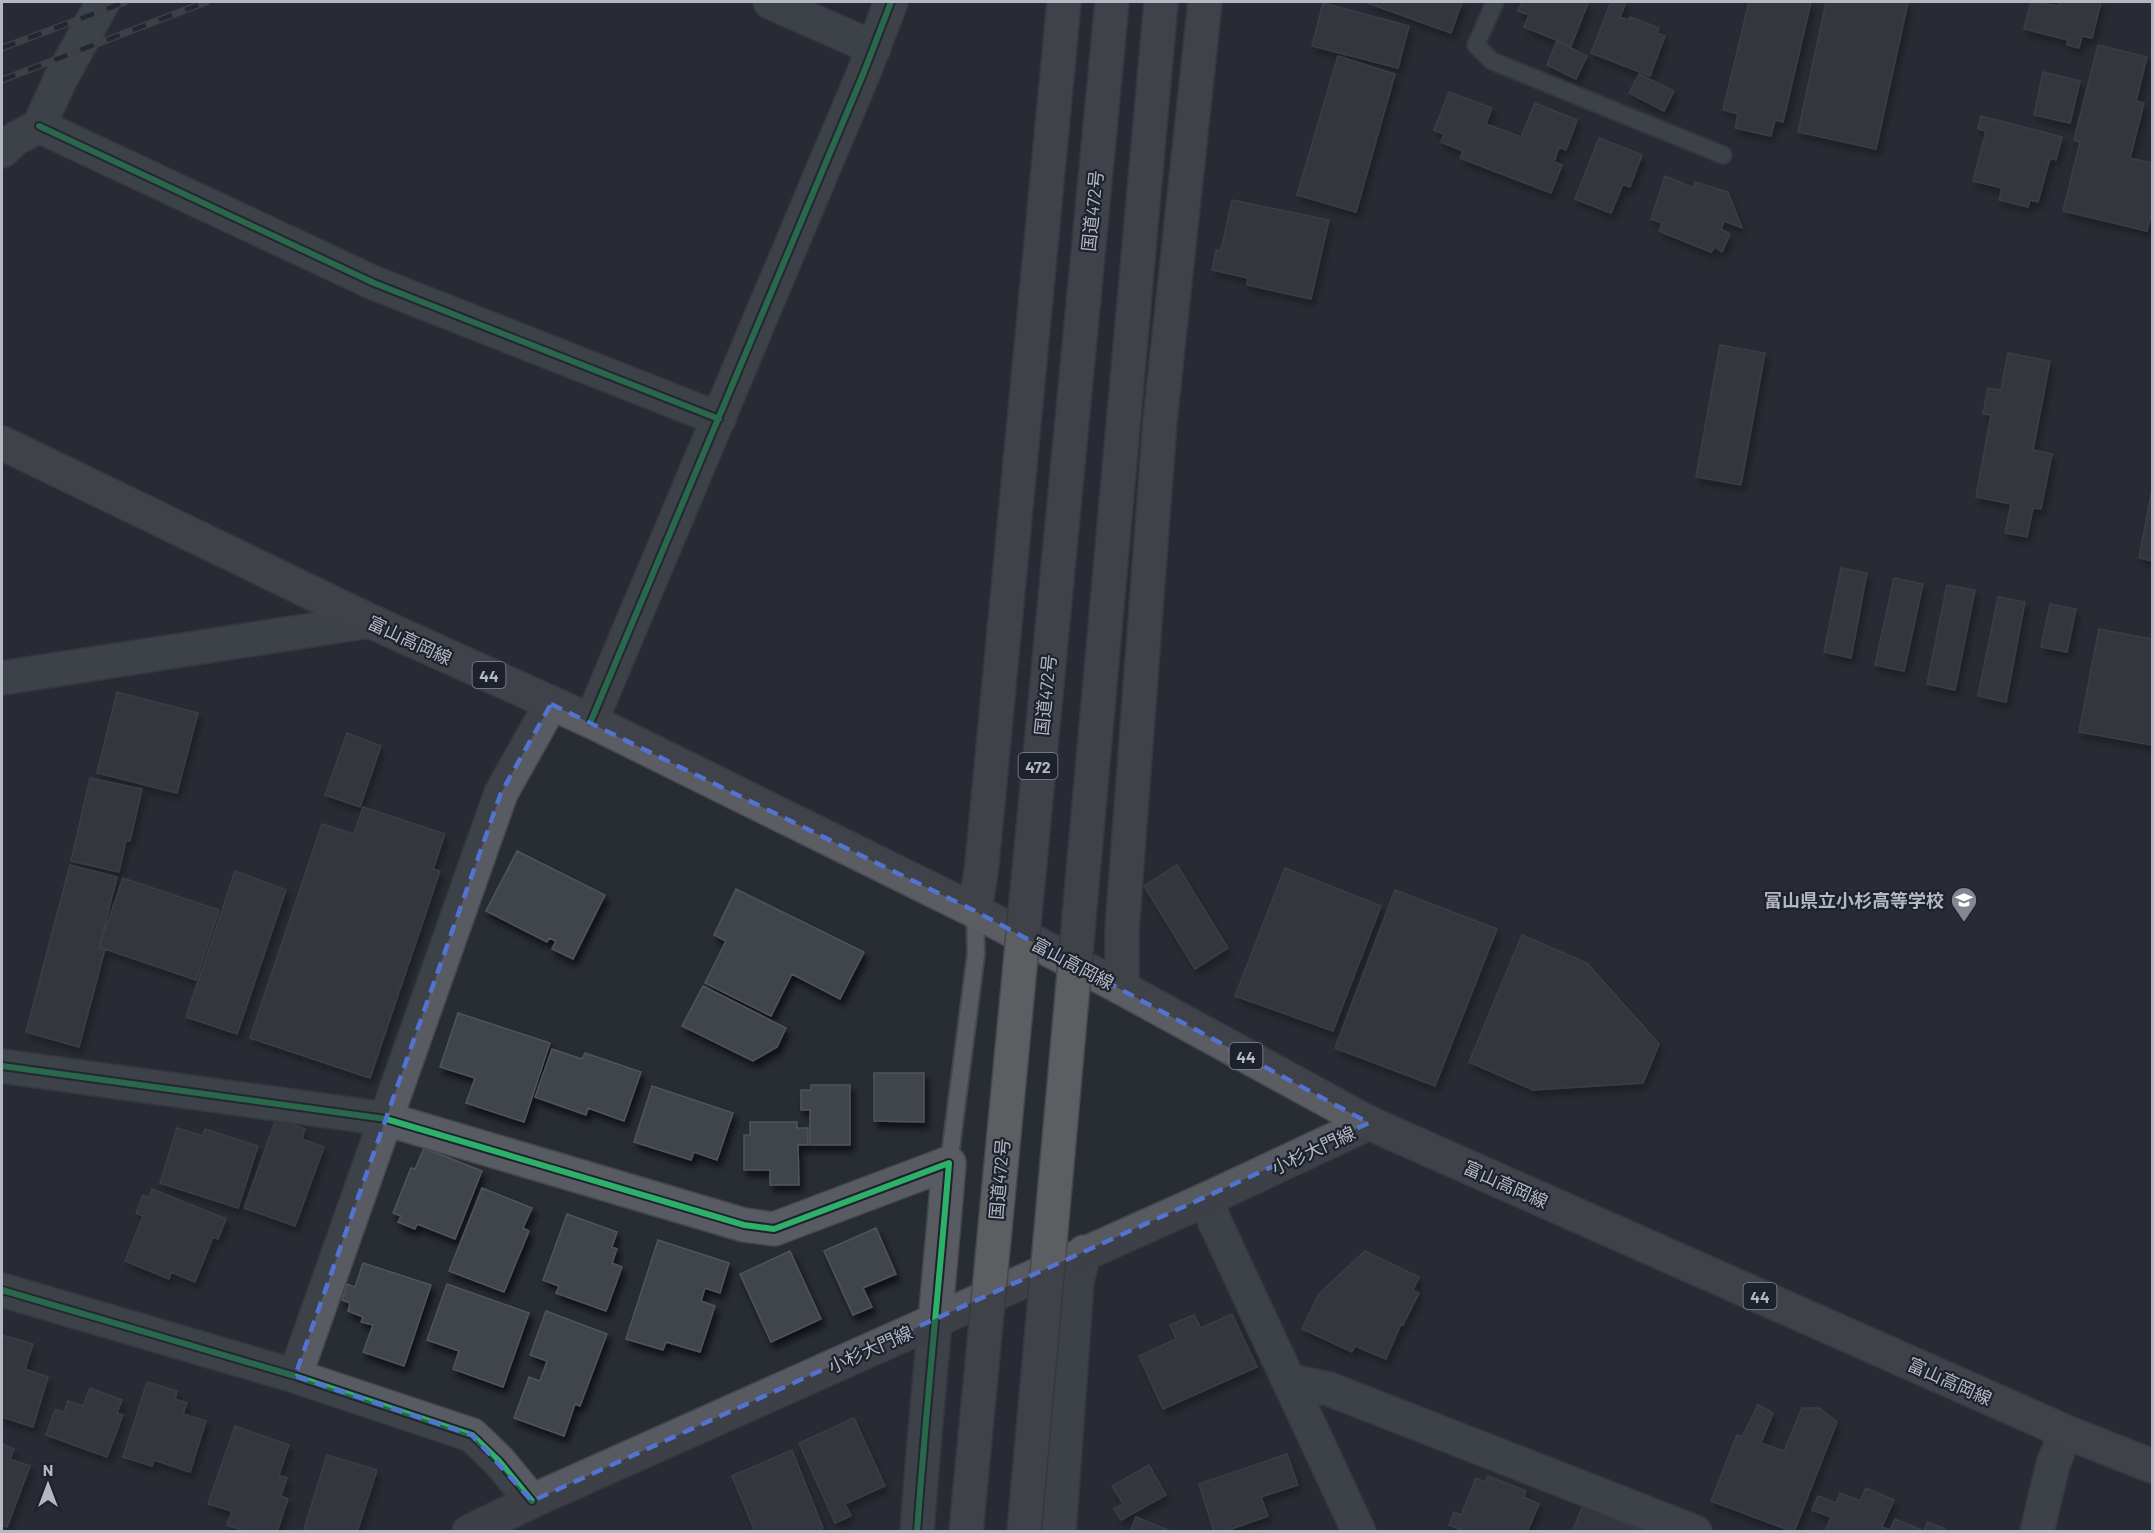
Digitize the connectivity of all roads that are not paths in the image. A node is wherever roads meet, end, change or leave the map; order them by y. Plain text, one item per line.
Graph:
1 (103, 2) edge
2 (770, 2) edge
3 (891, 2) edge
4 (1064, 2) edge
5 (1112, 2) edge
6 (1161, 2) edge
7 (1204, 2) edge
8 (1495, 2) edge
9 (874, 48) junction
10 (39, 126) junction
11 (2, 151) edge
12 (1724, 155) dead end
13 (719, 419) junction
14 (2, 443) edge
15 (370, 621) junction
16 (2, 678) edge
17 (551, 704) junction
18 (591, 721) junction
19 (975, 911) junction
20 (1122, 988) junction
21 (2, 1066) edge
22 (386, 1119) junction
23 (1369, 1123) junction
24 (949, 1163) junction
25 (1207, 1199) junction
26 (1084, 1252) junction
27 (2, 1290) edge
28 (936, 1319) junction
29 (295, 1376) junction
30 (1290, 1381) junction
31 (2066, 1432) junction
32 (2152, 1466) edge
33 (532, 1501) junction
34 (1362, 1531) edge
35 (469, 1532) edge
36 (917, 1532) edge
37 (966, 1532) edge
38 (1024, 1532) edge
39 (1059, 1532) edge
40 (1695, 1532) edge
41 (2037, 1532) edge

1 - 10 street
2 - 9 street
3 - 9 street
4 - 19 highway
5 - 37 highway, 国道472号 / 472, bridge
6 - 38 highway, bridge
7 - 20 highway
8 - 12 lane
9 - 13 street
10 - 11 street
10 - 13 street
13 - 18 street
14 - 15 main road, 富山高岡線 / 44
15 - 16 street
15 - 17 main road, 富山高岡線 / 44
17 - 18 main road, 富山高岡線 / 44
17 - 22 street
18 - 19 main road, 富山高岡線 / 44
19 - 20 main road, 富山高岡線 / 44
19 - 24 lane
20 - 23 main road, 富山高岡線 / 44
21 - 22 street
22 - 24 street
22 - 29 street
23 - 25 main road, 小杉大門線
23 - 31 main road, 富山高岡線 / 44
24 - 28 street
25 - 26 main road, 小杉大門線
25 - 30 street
26 - 28 main road, 小杉大門線
26 - 39 street
27 - 29 street
28 - 33 main road, 小杉大門線
28 - 36 street
29 - 33 street
30 - 34 street
30 - 40 street
31 - 32 main road, 富山高岡線 / 44
31 - 41 street
33 - 35 main road, 小杉大門線

